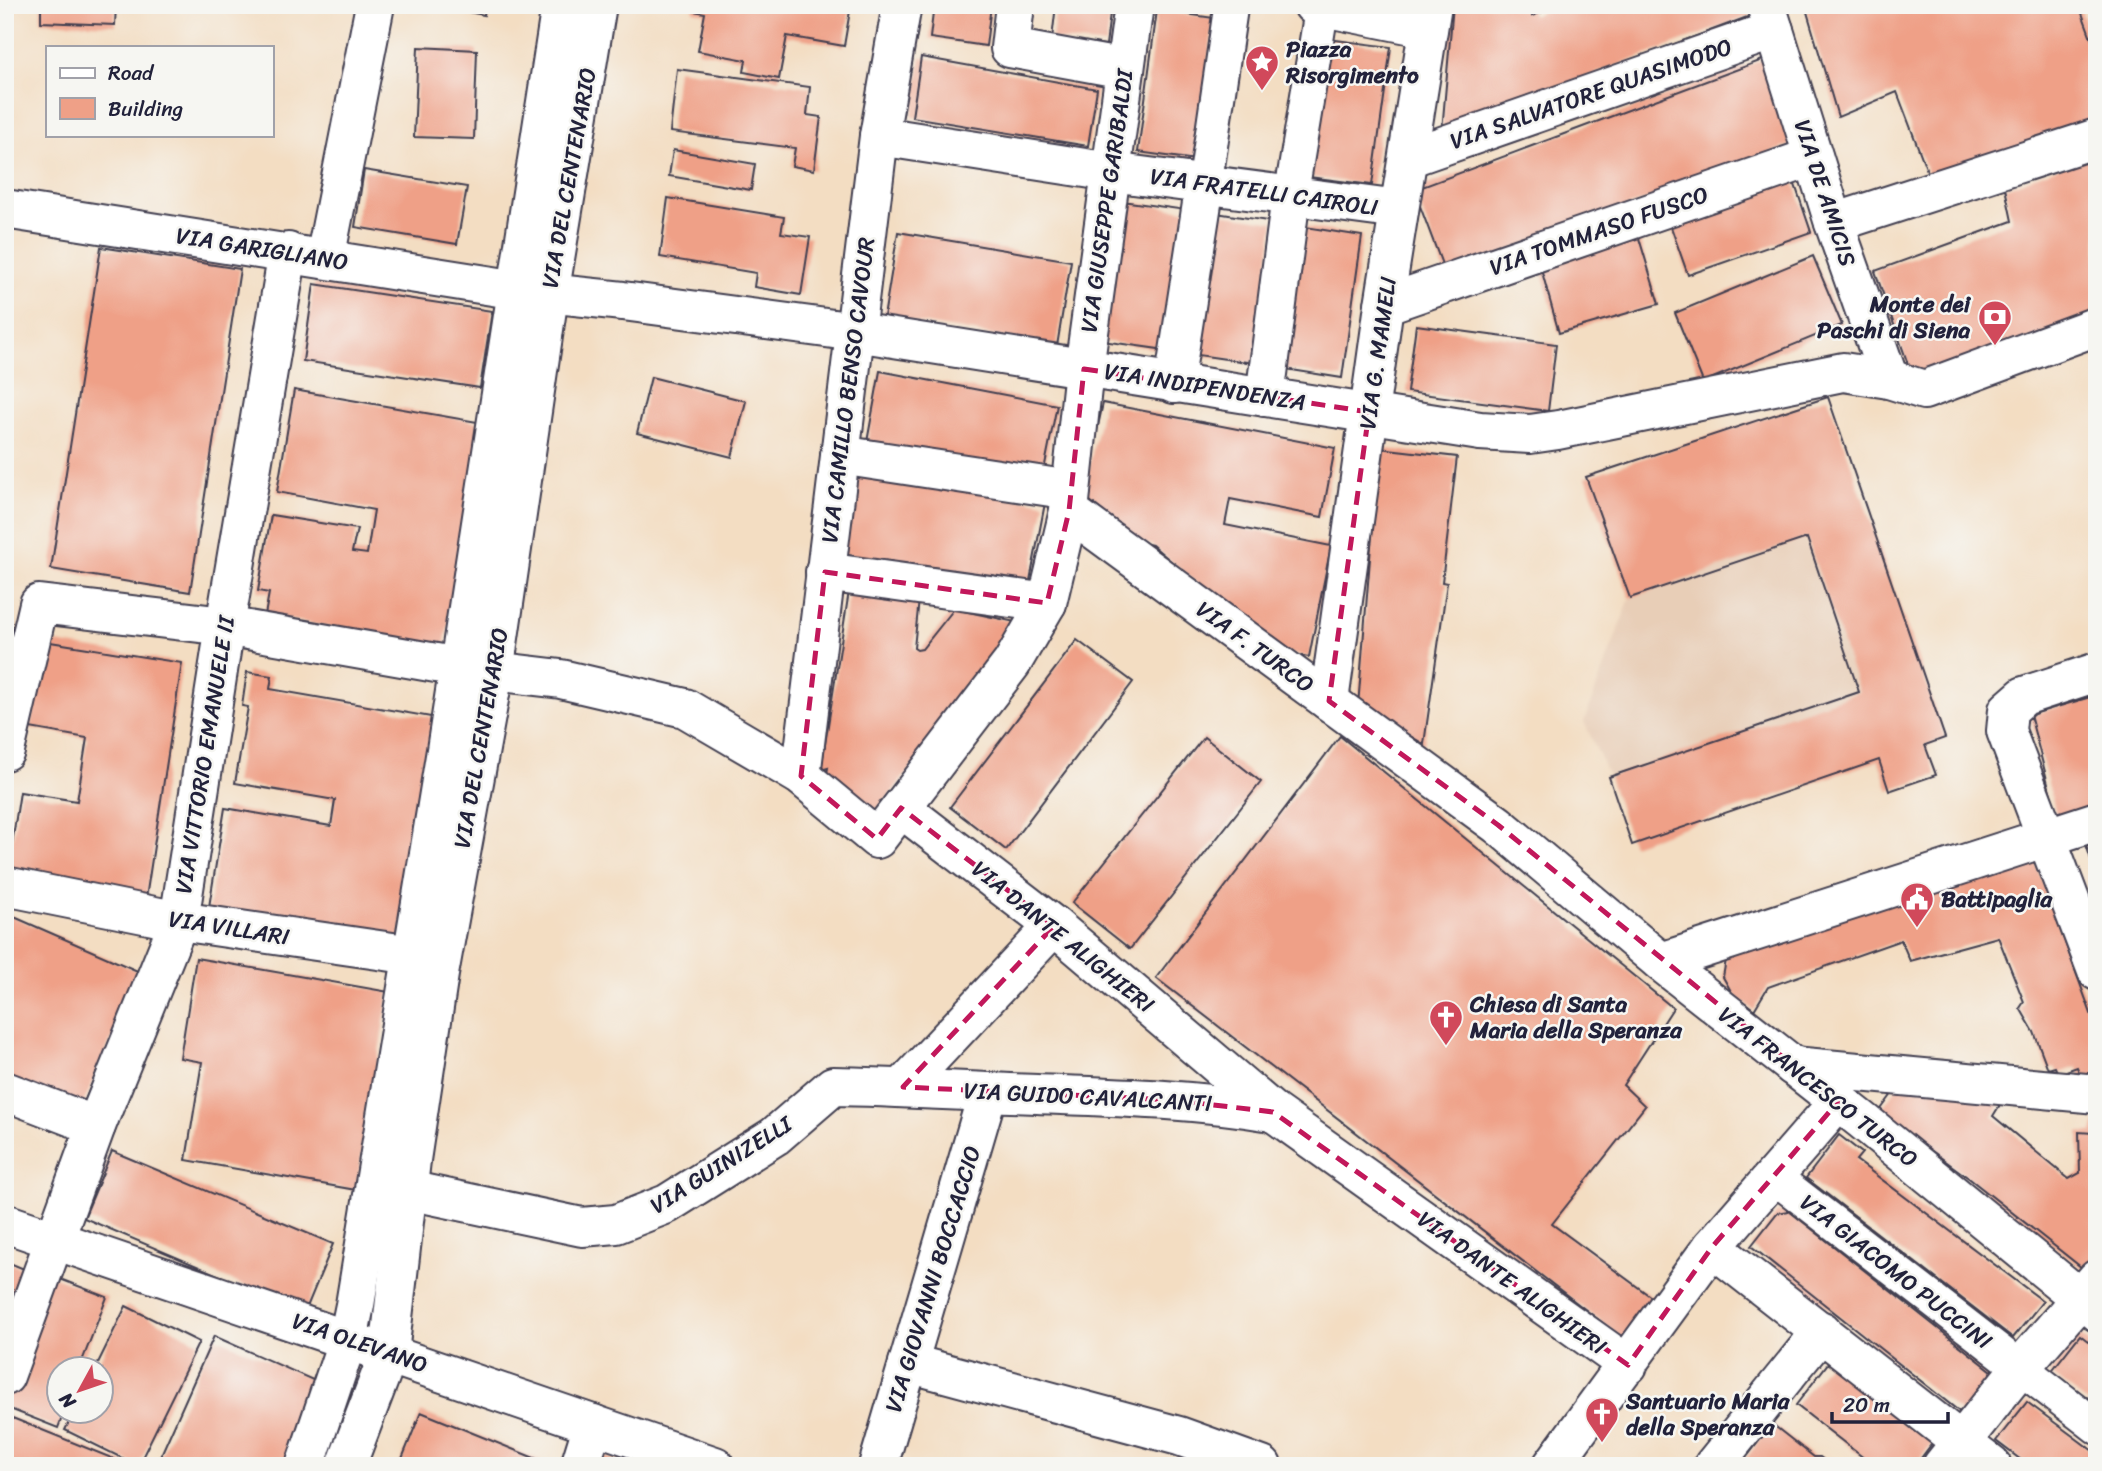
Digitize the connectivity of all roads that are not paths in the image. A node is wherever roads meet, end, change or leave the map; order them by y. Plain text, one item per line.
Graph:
1 (375, 5) edge
2 (561, 5) edge
3 (597, 5) edge
4 (902, 5) edge
5 (1015, 5) edge
6 (1133, 5) edge
7 (1231, 5) edge
8 (1319, 6) edge
9 (1430, 17) edge
10 (1770, 18) edge
11 (1125, 69) junction
12 (879, 136) junction
13 (2097, 138) edge
14 (1813, 157) junction
15 (1408, 158) junction
16 (1111, 172) junction
17 (1205, 184) junction
18 (1291, 196) junction
19 (5, 209) edge
20 (1399, 210) junction
21 (1834, 223) junction
22 (288, 252) junction
23 (325, 259) junction
24 (533, 293) junction
25 (1384, 305) junction
26 (2097, 326) edge
27 (856, 332) junction
28 (1084, 369) junction
29 (1889, 379) junction
30 (1174, 384) junction
31 (1265, 397) junction
32 (1368, 412) junction
33 (840, 455) junction
34 (1070, 500) junction
35 (825, 572) junction
36 (1047, 603) junction
37 (25, 626) edge
38 (225, 626) junction
39 (477, 670) junction
40 (2097, 672) edge
41 (1329, 701) junction
42 (5, 751) edge
43 (801, 776) junction
44 (1442, 782) joint
45 (901, 808) junction
46 (2097, 821) edge
47 (2045, 838) junction
48 (5, 886) edge
49 (179, 921) junction
50 (1054, 926) junction
51 (413, 955) junction
52 (1661, 962) junction
53 (2097, 971) edge
54 (1793, 1066) junction
55 (903, 1087) junction
56 (5, 1091) edge
57 (988, 1092) junction
58 (2097, 1094) edge
59 (1838, 1102) junction
60 (1273, 1112) junction
61 (96, 1126) junction
62 (1773, 1176) junction
63 (408, 1190) junction
64 (5, 1223) edge
65 (54, 1239) junction
66 (1712, 1247) junction
67 (2091, 1297) edge
68 (1822, 1331) junction
69 (348, 1339) junction
70 (389, 1353) junction
71 (908, 1363) junction
72 (1628, 1365) junction
73 (2020, 1368) junction
74 (5, 1376) edge
75 (593, 1424) junction
76 (2097, 1427) edge
77 (1952, 1453) edge
78 (305, 1466) edge
79 (346, 1466) edge
80 (580, 1466) edge
81 (715, 1466) edge
82 (878, 1466) edge
83 (1262, 1466) edge
84 (1552, 1466) edge
85 (1713, 1466) edge
86 (1992, 1466) edge

1 - 23 street
2 - 24 street, VIA DEL CENTENARIO
3 - 24 street, VIA DEL CENTENARIO
4 - 12 street, VIA CAMILLO BENSO CAVOUR
5 - 11 street
6 - 11 street, VIA GIUSEPPE GARIBALDI
7 - 17 street
8 - 9 street
8 - 18 street
9 - 15 street, VIA G. MAMELI
10 - 14 street, VIA DE AMICIS
10 - 15 street, VIA SALVATORE QUASIMODO
11 - 16 street, VIA GIUSEPPE GARIBALDI
12 - 16 street, VIA FRATELLI CAIROLI
12 - 27 street, VIA CAMILLO BENSO CAVOUR
13 - 21 street
14 - 21 street, VIA DE AMICIS
14 - 25 street, VIA TOMMASO FUSCO
15 - 20 street, VIA G. MAMELI
16 - 17 street, VIA FRATELLI CAIROLI
16 - 28 street, VIA GIUSEPPE GARIBALDI
17 - 18 street, VIA FRATELLI CAIROLI
17 - 30 street
18 - 20 street, VIA FRATELLI CAIROLI
18 - 31 street
19 - 22 street, VIA GARIGLIANO
20 - 25 street, VIA G. MAMELI
21 - 29 street, VIA DE AMICIS
22 - 23 street, VIA GARIGLIANO
22 - 38 street, VIA VITTORIO EMANUELE II
23 - 24 street, VIA GARIGLIANO
24 - 27 street, VIA INDIPENDENZA
24 - 39 street, VIA DEL CENTENARIO
25 - 32 street, VIA G. MAMELI
26 - 29 street, VIA INDIPENDENZA
27 - 28 street, VIA INDIPENDENZA
27 - 33 street, VIA CAMILLO BENSO CAVOUR
28 - 30 street, VIA INDIPENDENZA
28 - 34 street, VIA GIUSEPPE GARIBALDI
29 - 32 street, VIA INDIPENDENZA
30 - 31 street, VIA INDIPENDENZA
31 - 32 street, VIA INDIPENDENZA
32 - 41 street, VIA G. MAMELI
33 - 34 street
33 - 35 street, VIA CAMILLO BENSO CAVOUR
34 - 36 street, VIA GIUSEPPE GARIBALDI
34 - 41 street, VIA F. TURCO
35 - 36 street
35 - 43 street, VIA CAMILLO BENSO CAVOUR
36 - 45 street, VIA GIUSEPPE GARIBALDI
37 - 38 street
37 - 42 street
38 - 39 street
38 - 49 street, VIA VITTORIO EMANUELE II
39 - 43 street
39 - 51 street, VIA DEL CENTENARIO
39 - 63 street, VIA DEL CENTENARIO
40 - 47 street
41 - 44 street, VIA F. TURCO
43 - 45 street
44 - 52 street, VIA FRANCESCO TURCO
45 - 50 street, VIA DANTE ALIGHIERI
46 - 47 street
47 - 52 street
47 - 53 street
48 - 49 street, VIA VILLARI
49 - 51 street, VIA VILLARI
49 - 61 street, VIA VITTORIO EMANUELE II
50 - 55 street
50 - 60 street, VIA DANTE ALIGHIERI
51 - 69 street, VIA DEL CENTENARIO
52 - 54 street, VIA FRANCESCO TURCO
54 - 58 street
54 - 59 street, VIA FRANCESCO TURCO
55 - 57 street, VIA GUIDO CAVALCANTI
55 - 63 street, VIA GUINIZELLI
56 - 61 street
57 - 60 street, VIA GUIDO CAVALCANTI
57 - 71 street, VIA GIOVANNI BOCCACCIO
59 - 62 street
59 - 67 street, VIA FRANCESCO TURCO
60 - 72 street, VIA DANTE ALIGHIERI
61 - 65 street, VIA VITTORIO EMANUELE II
62 - 66 street
62 - 73 street, VIA GIACOMO PUCCINI
63 - 70 street, VIA DEL CENTENARIO
64 - 65 street, VIA OLEVANO
65 - 69 street, VIA OLEVANO
65 - 74 street, VIA VITTORIO EMANUELE II
66 - 68 street
66 - 72 street
67 - 73 street
68 - 77 street
68 - 85 street
69 - 70 street, VIA OLEVANO
69 - 78 street, VIA DEL CENTENARIO
70 - 75 street, VIA OLEVANO
70 - 79 street, VIA DEL CENTENARIO
71 - 82 street, VIA GIOVANNI BOCCACCIO
71 - 83 street
72 - 84 street
73 - 76 street, VIA GIACOMO PUCCINI
73 - 77 street
75 - 80 street
75 - 81 street, VIA OLEVANO
77 - 86 street

